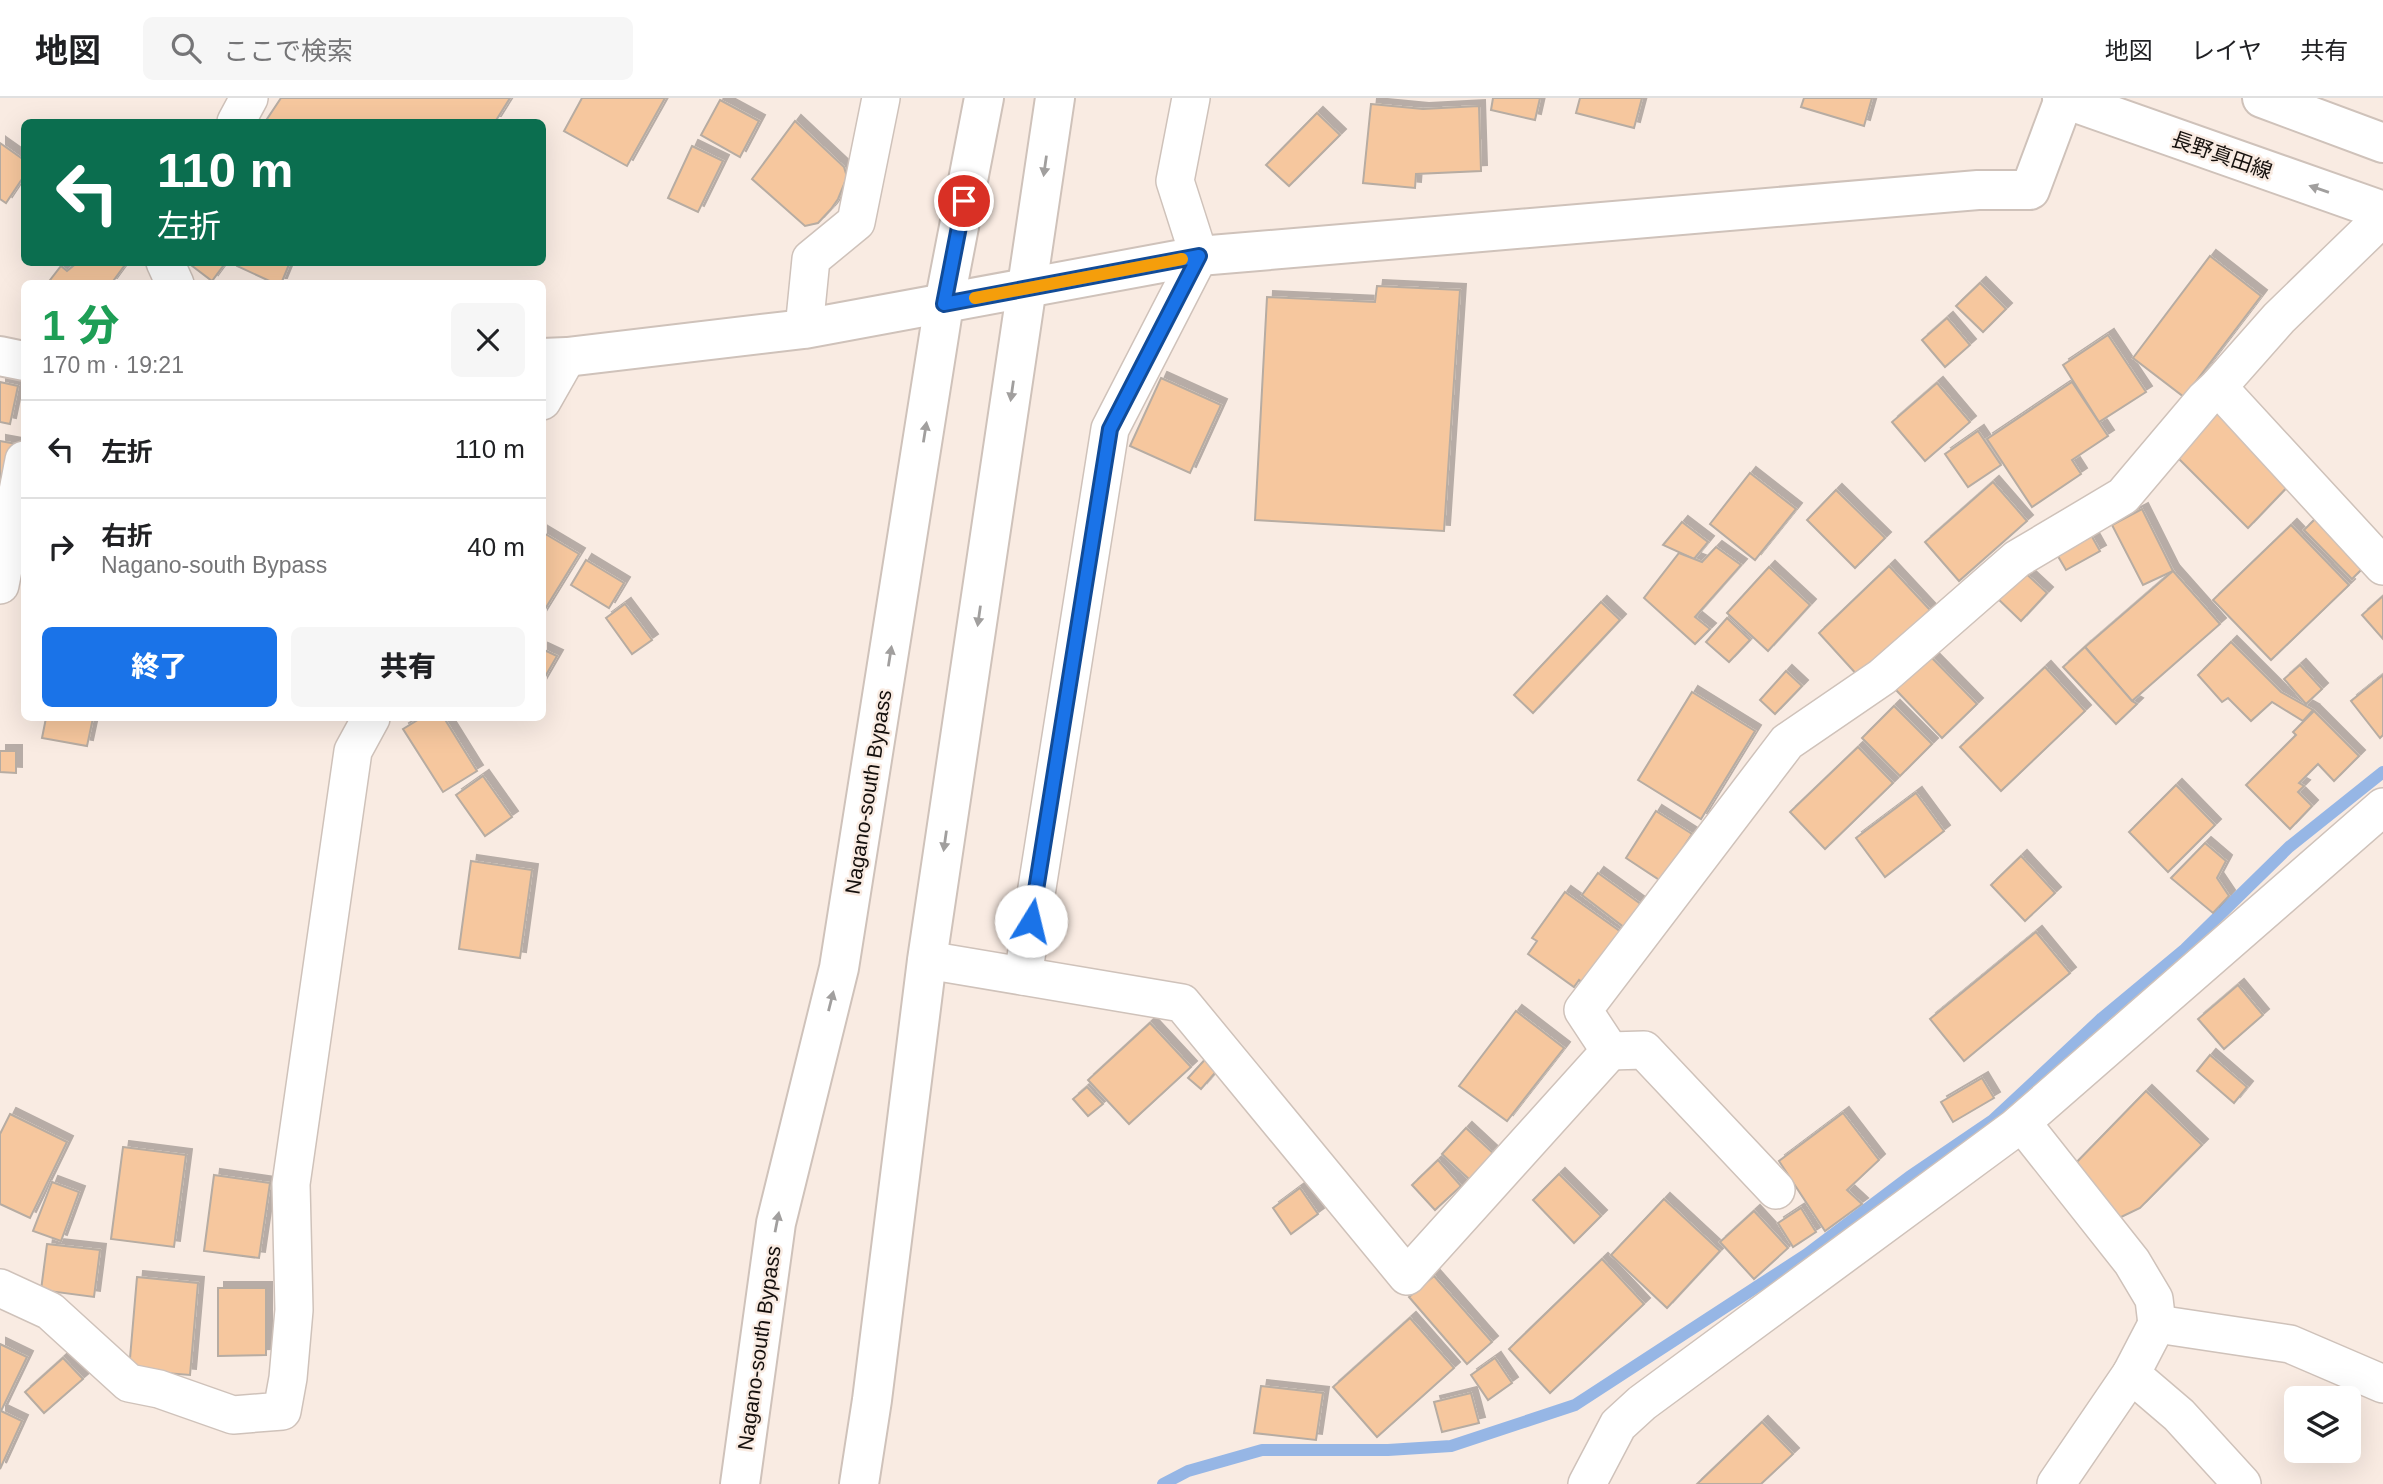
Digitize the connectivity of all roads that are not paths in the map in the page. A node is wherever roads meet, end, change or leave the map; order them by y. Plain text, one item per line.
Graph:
1 (249, 98) edge
2 (881, 98) edge
3 (984, 98) edge
4 (1055, 98) edge
5 (1191, 98) edge
6 (2063, 98) edge
7 (2262, 98) edge
8 (238, 119) edge
9 (2383, 143) edge
10 (2383, 214) edge
11 (1199, 256) junction
12 (1027, 287) junction
13 (944, 304) junction
14 (804, 329) junction
15 (0, 356) edge
16 (555, 357) edge
17 (21, 360) edge
18 (546, 387) edge
19 (2218, 387) junction
20 (21, 476) edge
21 (2383, 566) edge
22 (0, 584) edge
23 (369, 721) edge
24 (2383, 807) edge
25 (928, 960) junction
26 (1023, 976) junction
27 (1610, 1051) junction
28 (2022, 1123) junction
29 (1776, 1190) dead end
30 (0, 1287) edge
31 (2157, 1324) junction
32 (2131, 1374) junction
33 (2383, 1384) edge
34 (740, 1484) edge
35 (859, 1484) edge
36 (1587, 1484) edge
37 (2056, 1484) edge
38 (2242, 1484) edge

1 - 8 street
2 - 14 street
3 - 13 main road, Nagano-south Bypass
4 -> 12 main road
5 - 11 street
10 -> 6 main road, 長野真田線
6 - 11 main road
7 - 9 main road
10 - 19 street
11 - 12 main road
11 - 26 street
12 - 13 main road
12 -> 25 main road
13 - 14 main road
34 -> 13 main road, Nagano-south Bypass
14 - 16 main road
15 - 17 main road
16 - 18 street
19 - 21 street
19 - 27 street
20 - 22 street
23 - 30 street
24 - 28 street
25 - 26 street
25 - 35 main road
26 - 27 street
27 - 29 street
28 - 31 street
28 - 36 street
31 - 32 street
31 - 33 street
32 - 37 street
32 - 38 street

